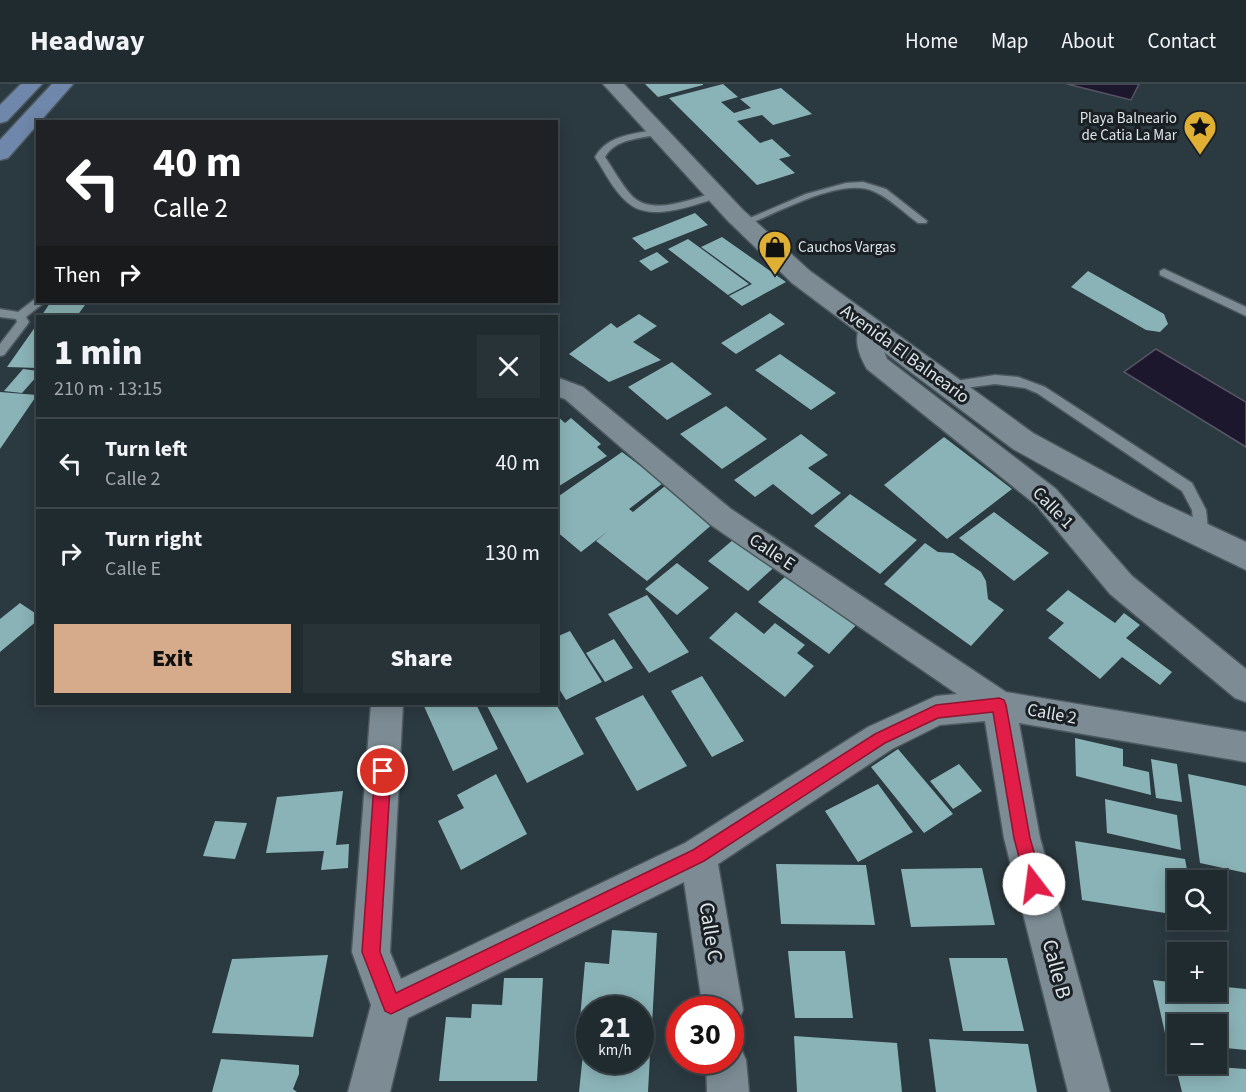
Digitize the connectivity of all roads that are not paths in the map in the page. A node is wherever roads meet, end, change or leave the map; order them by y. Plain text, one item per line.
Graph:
1 (32, 84) edge
2 (63, 84) edge
3 (615, 84) edge
4 (0, 117) edge
5 (659, 132) junction
6 (0, 153) edge
7 (717, 195) junction
8 (922, 221) dead end
9 (743, 223) junction
10 (1164, 273) dead end
11 (38, 303) edge
12 (1246, 312) edge
13 (0, 313) edge
14 (20, 316) junction
15 (870, 329) junction
16 (0, 352) edge
17 (558, 387) edge
18 (949, 387) junction
19 (1200, 536) junction
20 (1246, 557) edge
21 (1246, 688) edge
22 (387, 705) edge
23 (999, 705) junction
24 (1246, 747) edge
25 (698, 855) junction
26 (721, 996) edge
27 (391, 1005) junction
28 (727, 1074) edge
29 (369, 1092) edge
30 (728, 1092) edge
31 (1089, 1092) edge

1 - 4 main road
2 - 6 main road
3 - 5 street, Avenida El Balneario
5 - 7 street, Avenida El Balneario
5 - 7 lane
7 - 9 street, Avenida El Balneario
8 - 9 lane
9 - 15 street, Avenida El Balneario
10 - 12 lane
11 - 14 lane
13 - 14 lane
14 - 16 lane
15 - 18 street, Avenida El Balneario
15 - 21 street, Calle 1
17 - 23 street, Calle E
18 - 19 street, Avenida El Balneario
18 - 19 lane
19 - 20 street, Avenida El Balneario
22 - 27 street
23 - 24 street, Calle 2
23 - 25 street, Calle 2
23 - 31 street, Calle B
25 - 26 street, Calle C
25 - 27 street, Calle 2
27 - 29 street
28 - 30 street

